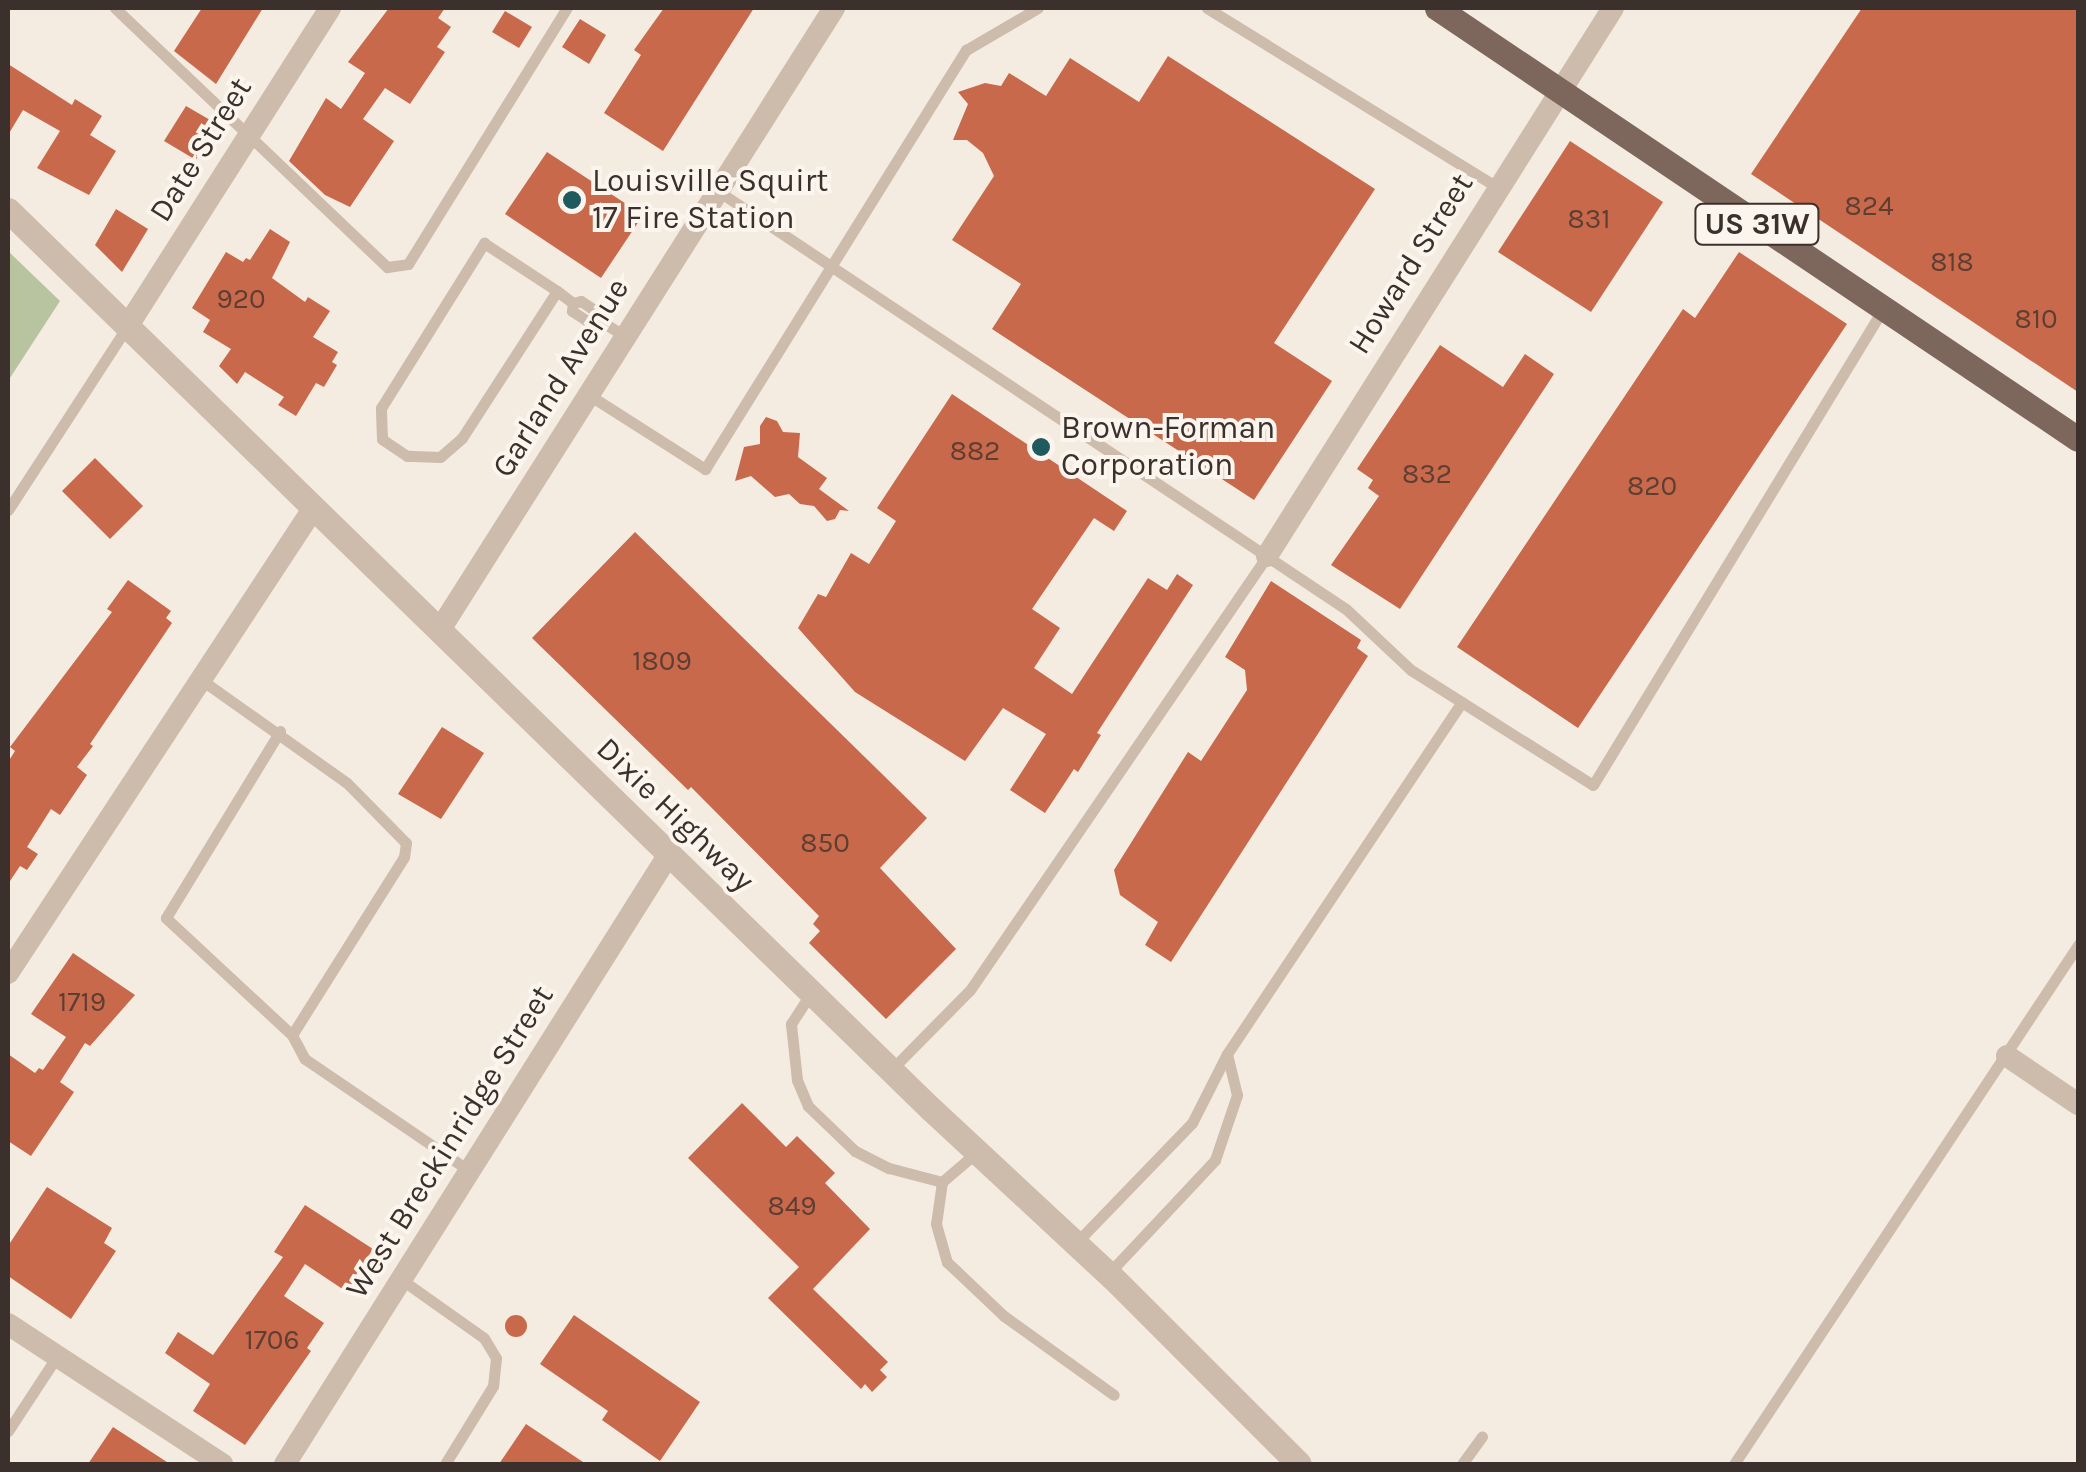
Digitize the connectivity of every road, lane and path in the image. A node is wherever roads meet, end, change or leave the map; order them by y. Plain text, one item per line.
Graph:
1 (115, 8) edge
2 (330, 8) edge
3 (566, 8) edge
4 (834, 8) edge
5 (1038, 8) edge
6 (1207, 8) edge
7 (1437, 8) edge
8 (1613, 8) edge
9 (1560, 90) junction
10 (249, 134) junction
11 (1497, 187) junction
12 (718, 191) junction
13 (8, 210) edge
14 (830, 265) junction
15 (556, 291) junction
16 (1883, 310) junction
17 (127, 327) junction
18 (626, 337) junction
19 (589, 395) junction
20 (2078, 439) edge
21 (313, 508) junction
22 (8, 510) edge
23 (1266, 556) junction
24 (440, 631) junction
25 (203, 681) junction
26 (1462, 702) junction
27 (280, 731) junction
28 (669, 854) junction
29 (2078, 945) edge
30 (8, 973) edge
31 (811, 993) junction
32 (292, 1035) junction
33 (1227, 1054) junction
34 (2006, 1056) junction
35 (891, 1070) junction
36 (2078, 1104) edge
37 (977, 1152) junction
38 (471, 1172) junction
39 (942, 1182) junction
40 (1076, 1243) junction
41 (1108, 1273) junction
42 (402, 1280) junction
43 (8, 1324) edge
44 (58, 1356) junction
45 (1114, 1395) dead end
46 (8, 1431) edge
47 (1482, 1436) dead end
48 (222, 1464) edge
49 (285, 1464) edge
50 (445, 1464) edge
51 (1299, 1464) edge
52 (1462, 1464) edge
53 (1734, 1464) edge

1 - 10 lane
2 - 10 street, Date Street
3 - 10 lane
4 - 12 street, Garland Avenue
5 - 14 lane
6 - 11 lane
7 - 9 main road, US 31W
8 - 9 street, Howard Street
9 - 11 street, Howard Street
9 - 16 main road, US 31W
10 - 17 street, Date Street
11 - 23 street, Howard Street
12 - 14 lane
12 - 18 street, Garland Avenue
13 - 17 street, Dixie Highway
14 - 19 lane
14 - 23 lane
15 - 15 lane
15 - 18 lane
16 - 20 main road, US 31W
16 - 26 lane
17 - 21 street, Dixie Highway
17 - 22 lane
18 - 19 street, Garland Avenue
19 - 24 street, Garland Avenue
21 - 24 street, Dixie Highway
21 - 25 street
23 - 26 lane
23 - 35 lane
24 - 28 street, Dixie Highway
25 - 27 lane
25 - 30 street
26 - 33 lane
27 - 32 lane
27 - 32 lane
28 - 31 street, Dixie Highway
28 - 38 street, West Breckinridge Street
29 - 34 lane
31 - 35 street, Dixie Highway
31 - 39 lane
32 - 38 lane
33 - 40 lane
33 - 41 lane
34 - 36 street
34 - 53 lane
35 - 37 street, Dixie Highway
37 - 39 lane
37 - 40 street, Dixie Highway
38 - 42 street, West Breckinridge Street
39 - 45 lane
40 - 41 street, Dixie Highway
41 - 51 street, Dixie Highway
42 - 49 street, West Breckinridge Street
42 - 50 lane
43 - 44 street
44 - 46 lane
44 - 48 street
47 - 52 lane

